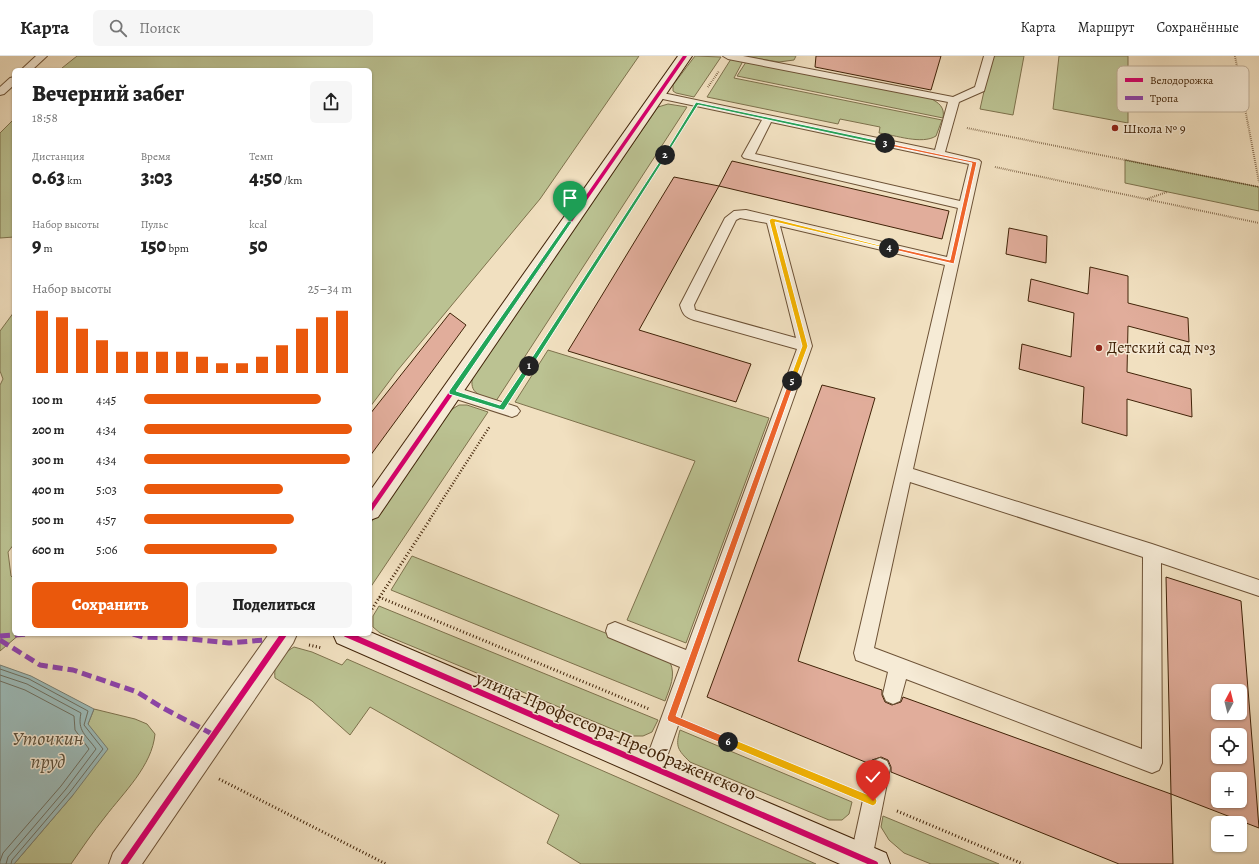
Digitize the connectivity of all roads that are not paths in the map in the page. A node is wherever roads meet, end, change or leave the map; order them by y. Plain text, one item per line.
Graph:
1 (42, 56) edge
2 (685, 56) edge
3 (728, 56) edge
4 (988, 56) edge
5 (28, 68) edge
6 (12, 82) edge
7 (0, 92) edge
8 (658, 95) junction
9 (954, 100) junction
10 (768, 118) junction
11 (939, 155) junction
12 (965, 206) junction
13 (772, 220) junction
14 (952, 262) junction
15 (805, 346) junction
16 (452, 392) junction
17 (507, 409) road end
18 (904, 473) junction
19 (372, 507) edge
20 (1152, 552) junction
21 (1259, 588) edge
22 (615, 631) dead end
23 (283, 636) edge
24 (351, 636) edge
25 (691, 662) junction
26 (899, 667) junction
27 (893, 694) dead end
28 (653, 768) junction
29 (880, 768) dead end
30 (866, 862) edge
31 (124, 864) edge

1 - 5 lane
2 - 8 street
3 - 9 lane
4 - 9 lane
6 - 7 lane
8 - 10 lane
8 - 16 street
9 - 11 lane
10 - 11 lane
10 - 12 lane
11 - 12 lane
12 - 14 lane
13 - 14 lane
13 - 15 lane
13 - 15 lane
14 - 18 lane
15 - 25 lane
16 - 17 lane
16 - 19 street
18 - 20 lane
18 - 26 lane
20 - 21 lane
20 - 26 lane
22 - 25 lane
23 - 31 street
24 - 28 street, улица Профессора Преображенского
25 - 28 lane
26 - 27 lane
28 - 30 street, улица Профессора Преображенского
29 - 30 lane

